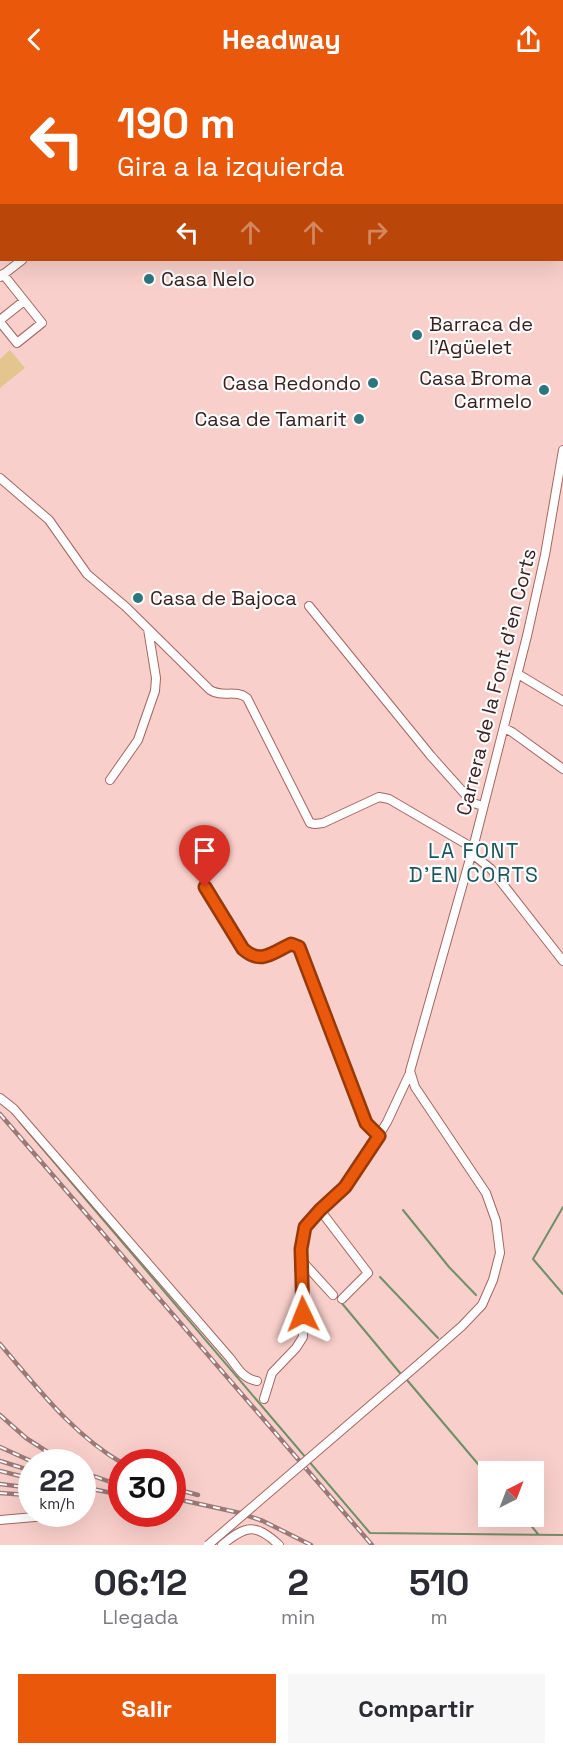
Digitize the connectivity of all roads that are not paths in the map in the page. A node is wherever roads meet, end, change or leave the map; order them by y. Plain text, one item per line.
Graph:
1 (21, 261) edge
2 (2, 276) edge
3 (24, 301) junction
4 (0, 321) edge
5 (563, 450) edge
6 (561, 470) edge
7 (0, 478) edge
8 (309, 606) dead end
9 (148, 629) junction
10 (518, 674) junction
11 (563, 701) edge
12 (504, 728) junction
13 (563, 769) edge
14 (110, 780) dead end
15 (483, 806) junction
16 (472, 851) junction
17 (205, 887) dead end
18 (563, 961) edge
19 (410, 1074) junction
20 (0, 1098) edge
21 (379, 1136) junction
22 (320, 1210) junction
23 (302, 1261) junction
24 (333, 1295) dead end
25 (342, 1299) dead end
26 (257, 1381) dead end
27 (264, 1399) dead end
28 (18, 1518) edge
29 (0, 1520) edge
30 (208, 1545) edge
31 (222, 1545) edge
32 (279, 1545) edge

1 - 2 street
2 - 3 street
3 - 4 street
3 - 4 street
5 - 6 street, Carrera de la Font d'en Corts
6 - 10 street, Carrera de la Font d'en Corts
7 - 9 street
8 - 15 street
9 - 14 street
9 - 16 street
10 - 11 street
10 - 12 street, Carrera de la Font d'en Corts
12 - 13 street
12 - 15 street, Carrera de la Font d'en Corts
15 - 16 street, Carrera de la Font d'en Corts
16 - 18 street
16 - 19 street, Carrera de la Font d'en Corts
17 - 21 street
19 - 21 street, Carrera de la Font d'en Corts
19 - 30 street, bridge
20 - 26 street
21 - 22 street, Carrera de la Font d'en Corts
22 - 23 street, Carrera de la Font d'en Corts
22 - 25 street
23 - 24 street
23 - 27 street, Carrera de la Font d'en Corts
28 - 29 street
31 - 32 street

